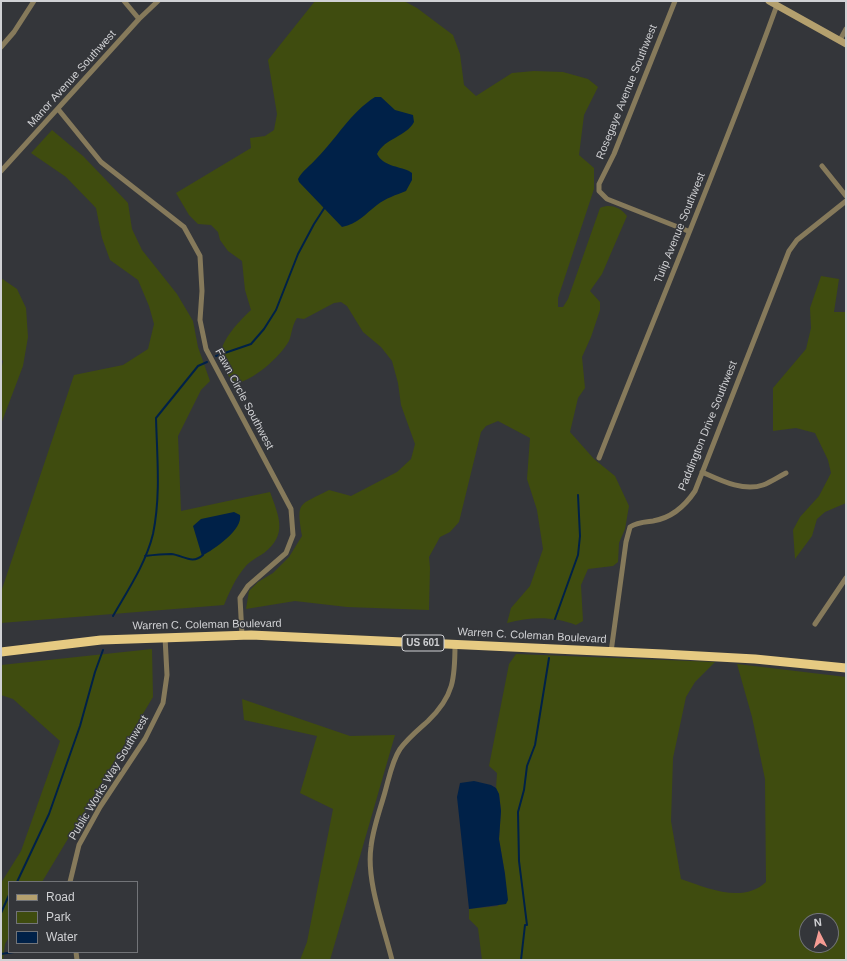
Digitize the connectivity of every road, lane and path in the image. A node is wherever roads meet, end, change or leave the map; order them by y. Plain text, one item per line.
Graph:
1 (34, 1) edge
2 (124, 1) edge
3 (158, 1) edge
4 (675, 1) edge
5 (769, 1) edge
6 (777, 5) junction
7 (139, 19) junction
8 (846, 29) edge
9 (843, 42) edge
10 (1, 47) edge
11 (58, 109) junction
12 (822, 166) dead end
13 (1, 171) edge
14 (846, 196) edge
15 (846, 201) edge
16 (688, 231) junction
17 (599, 458) dead end
18 (702, 472) junction
19 (786, 473) dead end
20 (846, 578) edge
21 (815, 624) dead end
22 (242, 635) junction
23 (165, 637) junction
24 (455, 644) junction
25 (1, 652) edge
26 (611, 652) junction
27 (846, 668) edge
28 (70, 881) edge
29 (392, 960) edge

1 - 10 street
2 - 7 street
3 - 7 street, Manor Avenue Southwest
4 - 16 street, Rosegaye Avenue Southwest
5 - 6 main road
6 - 9 main road
6 - 16 street, Tulip Avenue Southwest
7 - 11 street, Manor Avenue Southwest
8 - 9 street
11 - 13 street, Manor Avenue Southwest
11 - 22 street, Fawn Circle Southwest
12 - 14 street
15 - 18 street, Paddington Drive Southwest
16 - 17 street, Tulip Avenue Southwest
18 - 19 street
18 - 26 street, Paddington Drive Southwest
20 - 21 street
22 - 23 highway, Warren C. Coleman Boulevard / US 601
22 - 24 highway, Warren C. Coleman Boulevard / US 601
23 - 25 highway, Warren C. Coleman Boulevard / US 601
23 - 28 street, Public Works Way Southwest
24 - 26 highway, Warren C. Coleman Boulevard / US 601
24 - 29 street
26 - 27 highway, Warren C. Coleman Boulevard / US 601

